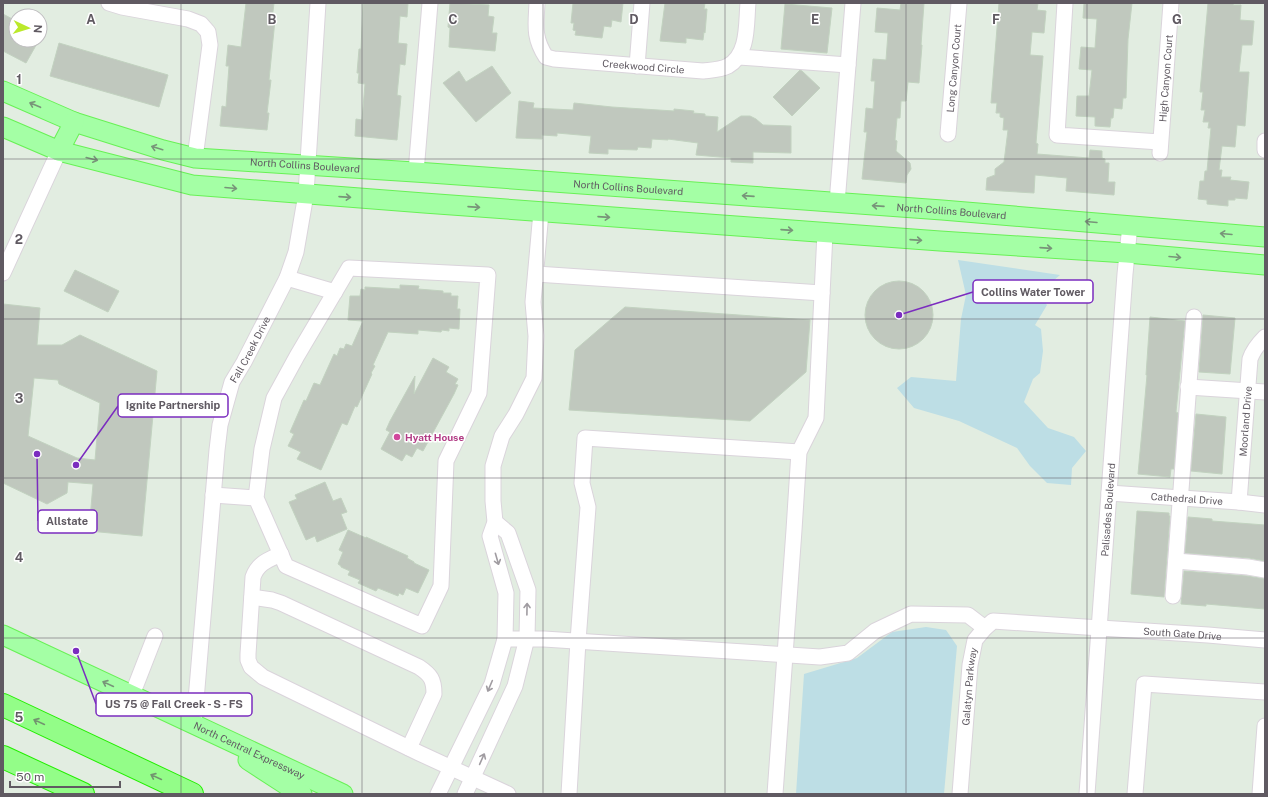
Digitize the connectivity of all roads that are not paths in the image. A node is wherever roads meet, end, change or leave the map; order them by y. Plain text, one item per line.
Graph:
1 (109, 3) edge
2 (318, 3) edge
3 (430, 3) edge
4 (537, 3) edge
5 (642, 3) edge
6 (748, 3) edge
7 (853, 3) edge
8 (959, 3) edge
9 (1064, 3) edge
10 (1171, 3) edge
11 (738, 57) junction
12 (848, 65) junction
13 (637, 66) junction
14 (3, 91) edge
15 (74, 122) junction
16 (3, 127) edge
17 (948, 134) dead end
18 (1265, 141) edge
19 (1265, 150) edge
20 (60, 151) junction
21 (195, 158) junction
22 (308, 166) junction
23 (416, 172) junction
24 (543, 181) junction
25 (306, 194) junction
26 (837, 202) junction
27 (541, 212) junction
28 (1130, 225) junction
29 (830, 233) junction
30 (1265, 237) edge
31 (1127, 253) junction
32 (1265, 265) edge
33 (3, 273) edge
34 (536, 274) junction
35 (287, 278) junction
36 (335, 292) junction
37 (822, 294) junction
38 (1194, 317) dead end
39 (1262, 340) edge
40 (1188, 387) junction
41 (1248, 391) junction
42 (1265, 392) edge
43 (799, 452) junction
44 (1109, 493) junction
45 (213, 495) junction
46 (256, 498) junction
47 (1180, 498) junction
48 (1239, 502) junction
49 (1265, 505) edge
50 (495, 522) junction
51 (281, 554) junction
52 (1176, 561) junction
53 (1265, 570) edge
54 (1173, 596) dead end
55 (252, 597) junction
56 (984, 628) junction
57 (1100, 628) junction
58 (3, 635) edge
59 (155, 636) dead end
60 (527, 638) junction
61 (505, 639) junction
62 (1265, 640) edge
63 (578, 641) junction
64 (785, 654) junction
65 (1265, 692) edge
66 (132, 695) junction
67 (3, 705) edge
68 (194, 724) junction
69 (1265, 726) edge
70 (409, 748) junction
71 (3, 757) edge
72 (451, 767) junction
73 (474, 778) junction
74 (83, 794) edge
75 (192, 794) edge
76 (302, 794) edge
77 (343, 794) edge
78 (438, 794) edge
79 (466, 794) edge
80 (508, 794) edge
81 (569, 794) edge
82 (775, 794) edge
83 (960, 794) edge
84 (1087, 794) edge
85 (1135, 794) edge
86 (1260, 794) edge

1 - 21 street
2 - 22 street, Fall Creek Drive
3 - 23 street
4 - 13 street, Creekwood Circle
5 - 13 street
6 - 11 street
7 - 12 street
8 - 17 street, Long Canyon Court
9 - 10 street, High Canyon Court
11 - 12 street
11 - 13 street, Creekwood Circle
12 - 26 street
15 -> 14 main road, North Collins Boulevard
15 - 20 main road
21 -> 15 main road, North Collins Boulevard
16 - 20 main road
18 - 19 street
20 -> 25 main road
20 - 33 street
21 - 22 main road, North Collins Boulevard
22 - 23 main road, North Collins Boulevard
22 - 25 street, Fall Creek Drive
23 - 24 main road, North Collins Boulevard
26 -> 24 main road, North Collins Boulevard
24 - 27 main road
25 -> 27 main road
25 - 35 street, Fall Creek Drive
28 -> 26 main road, North Collins Boulevard
26 - 29 main road
27 -> 29 main road
27 - 34 street
30 -> 28 main road, North Collins Boulevard
28 - 31 street, Palisades Boulevard
29 -> 31 main road
29 - 37 street
31 -> 32 main road
31 - 44 street, Palisades Boulevard
34 - 37 street
34 - 50 street
35 - 36 street
35 - 45 street, Fall Creek Drive
36 - 46 street
36 - 51 street
37 - 43 street
38 - 40 street
39 - 41 street, Moorland Drive
40 - 41 street
40 - 47 street
41 - 42 street
41 - 48 street, Moorland Drive
43 - 63 street
43 - 64 street
44 - 47 street, Cathedral Drive
44 - 57 street, Palisades Boulevard
45 - 46 street
45 - 68 street, Fall Creek Drive
46 - 51 street
47 - 48 street, Cathedral Drive
47 - 52 street
48 - 49 street, Cathedral Drive
60 -> 50 street
50 -> 61 street
51 - 55 street
52 - 53 street
52 - 54 street
55 - 70 street
55 - 70 street
56 - 57 street
56 - 64 street
56 - 83 street, Galatyn Parkway
57 - 62 street, South Gate Drive
57 - 84 street, Palisades Boulevard
66 -> 58 main road, North Central Expressway
59 - 66 street
60 - 61 street
60 - 63 street
73 -> 60 street
61 -> 72 street
63 - 64 street
63 - 81 street
64 - 82 street
65 - 85 street
66 - 68 main road, North Central Expressway
75 -> 67 highway
68 - 76 main road
68 - 77 main road, North Central Expressway
69 - 86 street
70 - 72 street
71 - 74 highway
72 - 73 street
72 - 78 street
73 - 79 street
73 - 80 street

